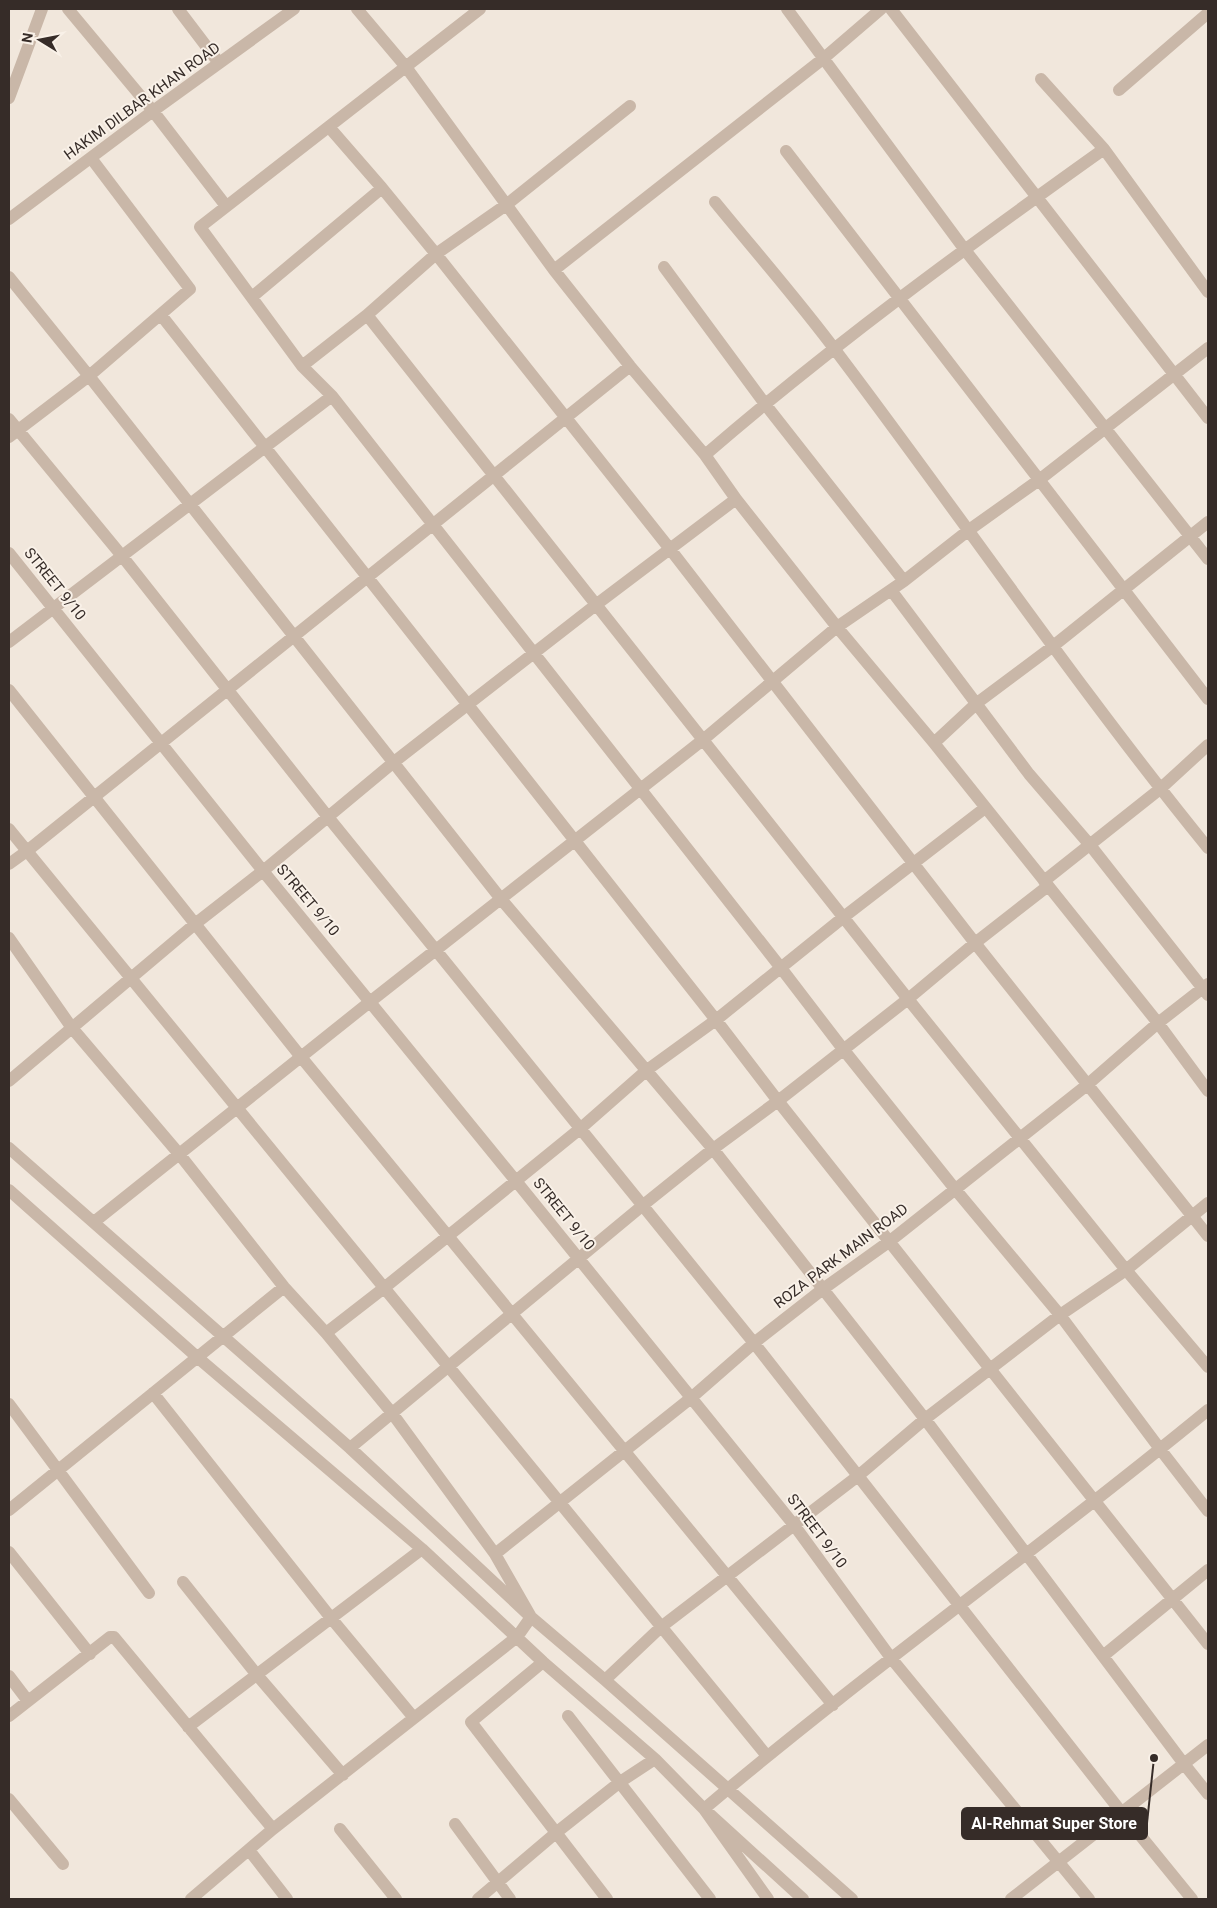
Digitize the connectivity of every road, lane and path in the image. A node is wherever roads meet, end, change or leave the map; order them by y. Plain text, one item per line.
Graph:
1 (42, 9) edge
2 (68, 9) edge
3 (178, 9) edge
4 (357, 9) edge
5 (480, 9) edge
6 (787, 9) edge
7 (881, 9) edge
8 (891, 9) edge
9 (286, 11) edge
10 (1208, 13) edge
11 (824, 58) junction
12 (220, 63) junction
13 (406, 67) junction
14 (1041, 79) dead end
15 (1119, 90) dead end
16 (9, 98) edge
17 (630, 106) dead end
18 (153, 111) junction
19 (329, 127) junction
20 (1104, 149) junction
21 (786, 151) dead end
22 (91, 158) junction
23 (382, 188) junction
24 (1037, 196) junction
25 (715, 202) dead end
26 (506, 205) junction
27 (226, 206) junction
28 (9, 219) edge
29 (965, 250) junction
30 (436, 254) junction
31 (664, 267) dead end
32 (554, 270) junction
33 (9, 277) edge
34 (1208, 292) edge
35 (252, 298) junction
36 (899, 298) junction
37 (161, 315) junction
38 (367, 315) junction
39 (1208, 348) edge
40 (835, 349) junction
41 (302, 366) junction
42 (630, 366) junction
43 (1176, 374) junction
44 (89, 376) junction
45 (332, 396) junction
46 (765, 404) junction
47 (566, 418) junction
48 (1208, 418) edge
49 (9, 419) edge
50 (1106, 428) junction
51 (13, 433) edge
52 (265, 447) junction
53 (705, 455) junction
54 (495, 476) junction
55 (1039, 480) junction
56 (736, 499) junction
57 (190, 504) junction
58 (1208, 522) edge
59 (433, 525) junction
60 (969, 530) junction
61 (1190, 536) junction
62 (670, 549) junction
63 (9, 553) edge
64 (122, 556) junction
65 (1208, 559) edge
66 (368, 578) junction
67 (904, 581) junction
68 (891, 590) junction
69 (1123, 590) junction
70 (597, 604) junction
71 (53, 608) junction
72 (837, 627) junction
73 (294, 636) junction
74 (9, 642) edge
75 (1052, 647) junction
76 (534, 653) junction
77 (772, 681) junction
78 (229, 689) junction
79 (9, 690) edge
80 (1208, 699) edge
81 (977, 703) junction
82 (468, 705) junction
83 (704, 739) junction
84 (162, 743) junction
85 (934, 743) junction
86 (1208, 745) edge
87 (394, 762) junction
88 (641, 789) junction
89 (1160, 789) junction
90 (94, 797) junction
91 (985, 808) junction
92 (328, 816) junction
93 (9, 828) edge
94 (575, 841) junction
95 (1090, 845) junction
96 (1208, 848) edge
97 (27, 851) junction
98 (9, 864) edge
99 (914, 864) junction
100 (263, 871) junction
101 (1046, 884) junction
102 (501, 899) junction
103 (845, 916) junction
104 (194, 924) junction
105 (9, 938) edge
106 (975, 943) junction
107 (437, 949) junction
108 (781, 968) junction
109 (130, 978) junction
110 (1207, 989) edge
111 (908, 998) junction
112 (370, 1001) junction
113 (716, 1020) junction
114 (1158, 1023) junction
115 (72, 1028) junction
116 (843, 1049) junction
117 (301, 1057) junction
118 (647, 1070) junction
119 (9, 1081) edge
120 (1087, 1085) junction
121 (1208, 1091) edge
122 (778, 1101) junction
123 (238, 1107) junction
124 (581, 1128) junction
125 (1020, 1137) junction
126 (9, 1148) edge
127 (713, 1149) junction
128 (180, 1156) junction
129 (516, 1180) junction
130 (955, 1189) junction
131 (9, 1190) edge
132 (1208, 1203) edge
133 (642, 1206) junction
134 (1191, 1216) junction
135 (94, 1222) junction
136 (448, 1236) junction
137 (1208, 1236) edge
138 (890, 1241) junction
139 (579, 1259) junction
140 (1126, 1270) junction
141 (284, 1287) junction
142 (384, 1288) junction
143 (823, 1289) junction
144 (512, 1314) junction
145 (1060, 1315) junction
146 (326, 1333) junction
147 (222, 1336) junction
148 (754, 1343) junction
149 (197, 1357) junction
150 (448, 1366) junction
151 (1208, 1367) edge
152 (991, 1370) junction
153 (153, 1393) junction
154 (691, 1398) junction
155 (9, 1404) edge
156 (1208, 1410) edge
157 (392, 1413) junction
158 (926, 1419) junction
159 (350, 1448) junction
160 (1160, 1449) junction
161 (624, 1451) junction
162 (57, 1471) junction
163 (858, 1476) junction
164 (1094, 1501) junction
165 (559, 1502) junction
166 (9, 1510) edge
167 (1208, 1511) edge
168 (794, 1525) junction
169 (422, 1549) junction
170 (9, 1552) edge
171 (1025, 1553) junction
172 (495, 1554) junction
173 (1208, 1570) edge
174 (728, 1576) junction
175 (183, 1582) dead end
176 (149, 1593) dead end
177 (1173, 1599) junction
178 (960, 1605) junction
179 (532, 1617) junction
180 (331, 1618) junction
181 (661, 1627) junction
182 (516, 1637) junction
183 (1208, 1644) edge
184 (90, 1654) junction
185 (1102, 1656) junction
186 (890, 1658) junction
187 (543, 1662) junction
188 (256, 1675) junction
189 (9, 1676) edge
190 (605, 1680) junction
191 (28, 1701) junction
192 (833, 1704) junction
193 (9, 1716) edge
194 (568, 1716) dead end
195 (414, 1718) junction
196 (188, 1727) junction
197 (1208, 1745) edge
198 (767, 1756) junction
199 (655, 1759) junction
200 (1184, 1764) junction
201 (343, 1775) junction
202 (620, 1782) junction
203 (728, 1789) junction
204 (1208, 1794) edge
205 (9, 1799) edge
206 (704, 1809) junction
207 (1122, 1813) junction
208 (455, 1824) dead end
209 (273, 1829) junction
210 (340, 1829) dead end
211 (557, 1832) junction
212 (249, 1850) junction
213 (1059, 1862) junction
214 (63, 1864) dead end
215 (498, 1883) junction
216 (191, 1899) edge
217 (287, 1899) edge
218 (396, 1899) edge
219 (478, 1899) edge
220 (510, 1899) edge
221 (607, 1899) edge
222 (710, 1899) edge
223 (768, 1899) edge
224 (803, 1899) edge
225 (852, 1899) edge
226 (1011, 1899) edge
227 (1089, 1899) edge
228 (1192, 1899) edge

1 - 16 street
2 - 18 street
3 - 12 street
4 - 13 street
5 - 13 street
6 - 11 street
7 - 11 street
8 - 24 street
9 - 12 street, HAKIM DILBAR KHAN ROAD
10 - 15 street
11 - 29 street
11 - 32 street
12 - 18 street, HAKIM DILBAR KHAN ROAD
13 - 19 street
13 - 26 street
14 - 20 street
17 - 26 street
18 - 22 street, HAKIM DILBAR KHAN ROAD
18 - 27 street
19 - 23 street
19 - 27 street
20 - 24 street
20 - 34 street
21 - 36 street
22 - 28 street, HAKIM DILBAR KHAN ROAD
22 - 37 street
23 - 30 street
23 - 35 street
24 - 29 street
24 - 43 street
25 - 40 street
26 - 30 street
26 - 32 street
27 - 35 street
29 - 36 street
29 - 50 street
30 - 38 street
30 - 47 street
31 - 46 street
32 - 42 street
33 - 44 street
35 - 41 street
36 - 40 street
36 - 55 street
37 - 44 street
37 - 52 street
38 - 41 street
38 - 54 street
39 - 43 street
40 - 46 street
40 - 60 street
41 - 45 street
42 - 47 street
42 - 53 street
43 - 48 street
43 - 50 street
44 - 51 street
44 - 57 street
45 - 52 street
45 - 59 street
46 - 53 street
46 - 67 street
47 - 54 street
47 - 62 street
49 - 51 street
50 - 55 street
50 - 61 street
51 - 64 street
52 - 57 street
52 - 66 street
53 - 56 street
54 - 59 street
54 - 70 street
55 - 60 street
55 - 69 street
56 - 62 street
56 - 72 street
57 - 64 street
57 - 73 street
58 - 61 street
59 - 66 street
59 - 76 street
60 - 67 street
60 - 75 street
61 - 65 street
61 - 69 street
62 - 70 street
62 - 77 street
63 - 71 street, STREET 9/10
64 - 71 street
64 - 78 street
66 - 73 street
66 - 82 street
67 - 68 street
68 - 72 street
68 - 81 street
69 - 75 street
69 - 80 street
70 - 76 street
70 - 83 street
71 - 74 street
71 - 84 street, STREET 9/10
72 - 77 street
72 - 85 street
73 - 78 street
73 - 87 street
75 - 81 street
75 - 89 street
76 - 82 street
76 - 88 street
77 - 83 street
77 - 99 street
78 - 84 street
78 - 92 street
79 - 90 street
81 - 85 street
81 - 95 street
82 - 87 street
82 - 94 street
83 - 88 street
83 - 103 street
84 - 90 street
84 - 100 street, STREET 9/10
85 - 91 street
86 - 89 street
87 - 92 street
87 - 102 street
88 - 94 street
88 - 108 street
89 - 95 street
89 - 96 street
90 - 97 street
90 - 104 street
91 - 99 street
91 - 101 street
92 - 100 street
92 - 107 street
93 - 97 street
94 - 102 street
94 - 113 street
95 - 101 street
95 - 110 street
97 - 98 street
97 - 109 street
99 - 103 street
99 - 106 street
100 - 104 street
100 - 112 street, STREET 9/10
101 - 106 street
101 - 114 street
102 - 107 street
102 - 118 street
103 - 108 street
103 - 111 street
104 - 109 street
104 - 117 street
105 - 115 street
106 - 111 street
106 - 120 street
107 - 112 street
107 - 124 street
108 - 113 street
108 - 116 street
109 - 115 street
109 - 123 street
110 - 114 street, ROZA PARK MAIN ROAD
111 - 116 street
111 - 125 street
112 - 117 street
112 - 129 street, STREET 9/10
113 - 118 street
113 - 122 street
114 - 120 street, ROZA PARK MAIN ROAD
114 - 121 street
115 - 119 street
115 - 128 street
116 - 122 street
116 - 130 street
117 - 123 street
117 - 136 street
118 - 124 street
118 - 127 street
120 - 125 street, ROZA PARK MAIN ROAD
120 - 134 street
122 - 127 street
122 - 138 street
123 - 128 street
123 - 142 street
124 - 129 street
124 - 133 street
125 - 130 street, ROZA PARK MAIN ROAD
125 - 140 street
126 - 135 street
127 - 133 street
127 - 143 street
128 - 135 street
128 - 141 street
129 - 136 street
129 - 139 street, STREET 9/10
130 - 138 street, ROZA PARK MAIN ROAD
130 - 145 street
131 - 149 street
132 - 134 street
133 - 139 street
133 - 148 street
134 - 137 street
134 - 140 street
135 - 147 street
136 - 142 street
136 - 144 street
138 - 143 street, ROZA PARK MAIN ROAD
138 - 152 street
139 - 144 street
139 - 154 street, STREET 9/10
140 - 145 street
140 - 151 street
141 - 146 street
141 - 147 street
142 - 146 street
142 - 150 street
143 - 148 street, ROZA PARK MAIN ROAD
143 - 158 street
144 - 150 street
144 - 161 street
145 - 152 street
145 - 160 street
146 - 157 street
147 - 149 street
147 - 159 street
148 - 154 street, ROZA PARK MAIN ROAD
148 - 163 street
149 - 153 street
149 - 169 street
150 - 157 street
150 - 165 street
152 - 158 street
152 - 164 street
153 - 162 street
153 - 180 street
154 - 161 street, ROZA PARK MAIN ROAD
154 - 168 street, STREET 9/10
155 - 162 street
156 - 160 street
157 - 159 street
157 - 172 street
158 - 163 street
158 - 171 street
159 - 179 street
160 - 164 street
160 - 167 street
161 - 165 street, ROZA PARK MAIN ROAD
161 - 174 street
162 - 166 street
162 - 176 street
163 - 168 street
163 - 178 street
164 - 171 street
164 - 177 street
165 - 172 street, ROZA PARK MAIN ROAD
165 - 181 street
168 - 174 street
168 - 186 street, STREET 9/10
169 - 180 street
169 - 182 street
170 - 184 street
171 - 178 street
171 - 185 street
172 - 179 street
173 - 177 street
174 - 181 street
174 - 192 street
175 - 188 street
177 - 183 street
177 - 185 street
178 - 186 street
178 - 207 street
179 - 182 street
179 - 190 street
180 - 188 street
180 - 195 street
181 - 190 street
181 - 198 street
182 - 187 street
182 - 195 street
184 - 191 street
184 - 196 street
185 - 200 street
186 - 192 street
186 - 213 street, STREET 9/10
187 - 199 street
187 - 211 street
188 - 196 street
188 - 201 street
189 - 191 street
190 - 203 street
191 - 193 street
192 - 198 street
194 - 202 street
195 - 201 street
196 - 209 street
197 - 200 street
198 - 203 street
199 - 202 street
199 - 206 street
200 - 204 street
200 - 207 street
201 - 209 street
202 - 211 street
202 - 222 street
203 - 206 street
203 - 225 street
205 - 214 street
206 - 223 street
206 - 224 street
207 - 213 street
207 - 228 street
208 - 215 street
209 - 212 street
210 - 218 street
211 - 215 street
211 - 221 street
212 - 216 street
212 - 217 street
213 - 226 street
213 - 227 street, STREET 9/10
215 - 219 street
215 - 220 street

